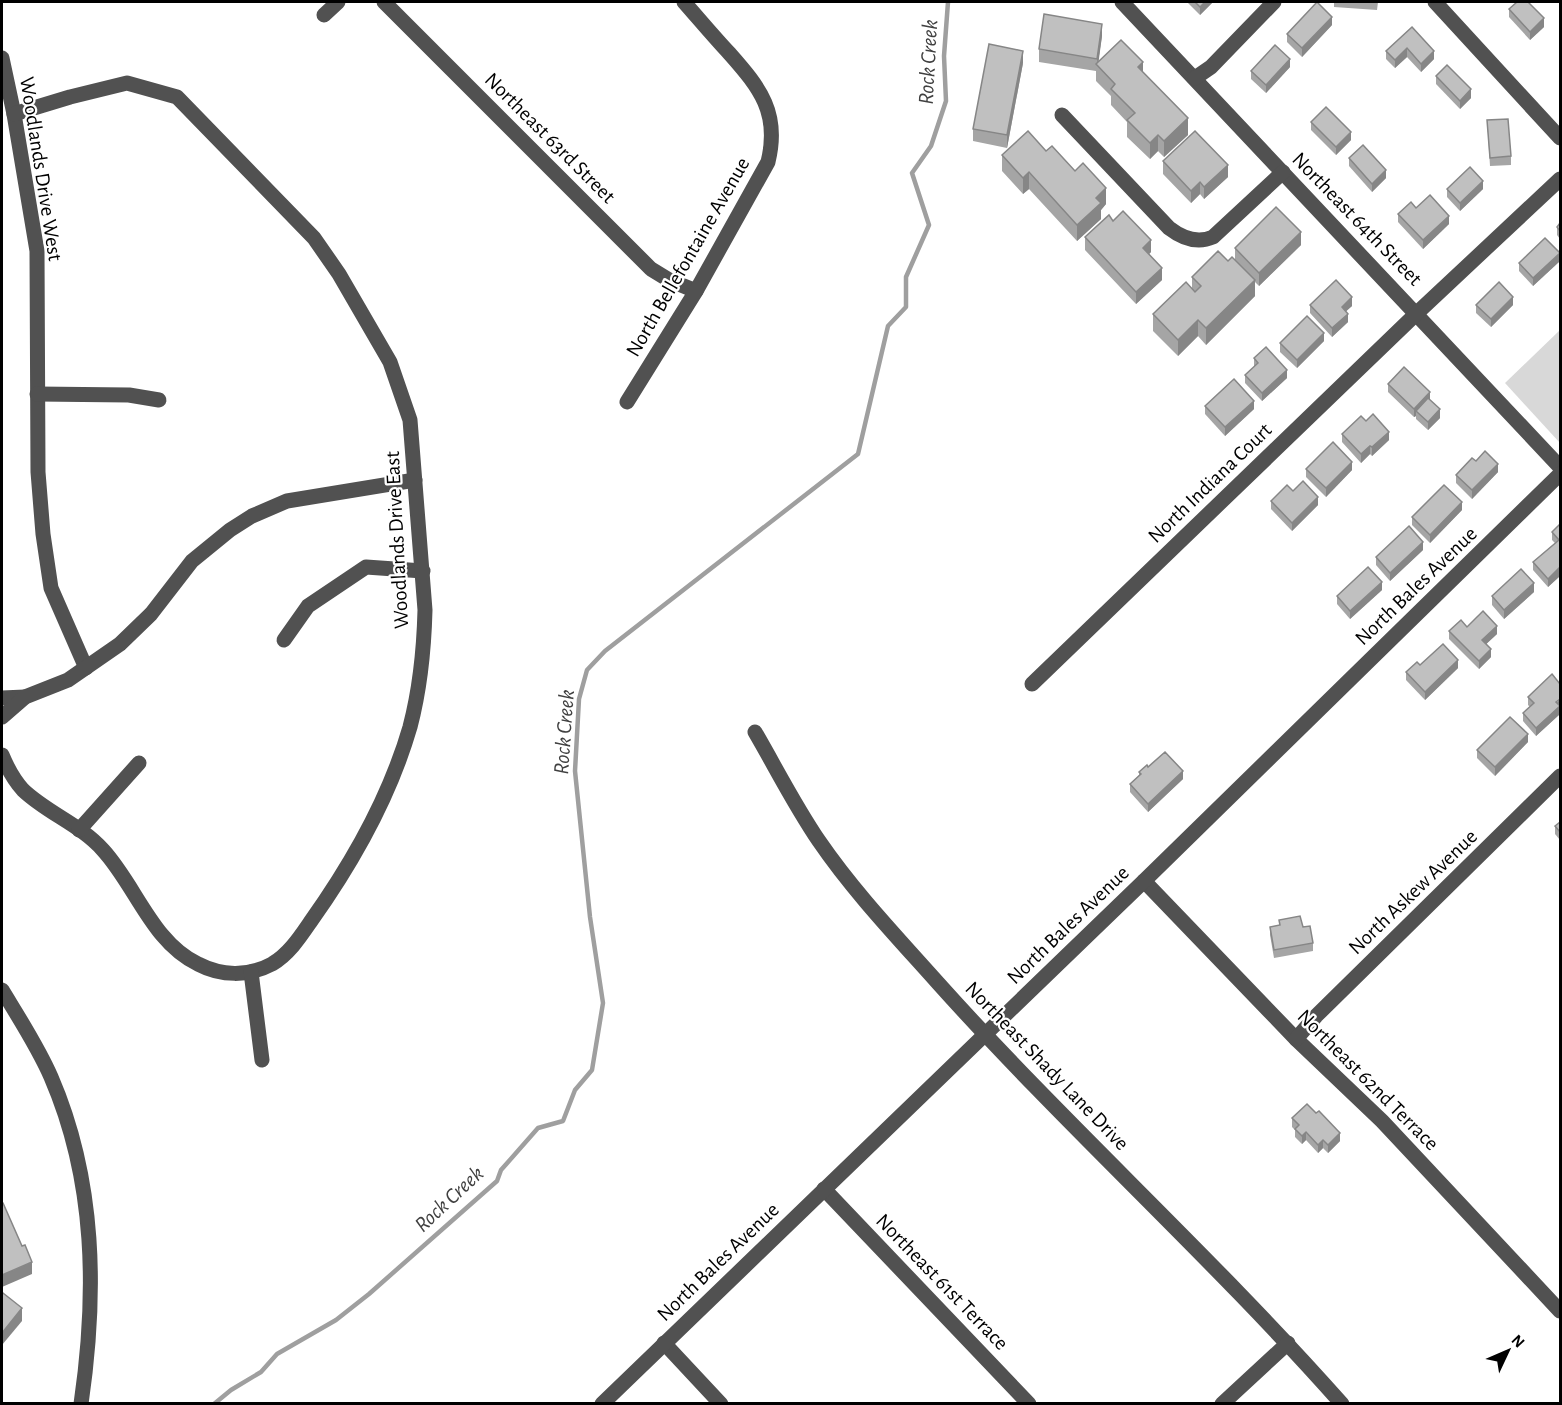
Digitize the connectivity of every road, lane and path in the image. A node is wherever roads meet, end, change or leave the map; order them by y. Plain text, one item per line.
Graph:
1 (338, 2) edge
2 (384, 2) edge
3 (684, 2) edge
4 (1122, 2) edge
5 (1274, 2) edge
6 (1435, 2) edge
7 (324, 15) dead end
8 (2, 58) edge
9 (1195, 78) junction
10 (14, 114) junction
11 (1062, 115) dead end
12 (1560, 138) edge
13 (1283, 172) junction
14 (1560, 179) edge
15 (696, 291) junction
16 (1417, 313) junction
17 (37, 394) junction
18 (159, 400) dead end
19 (627, 402) dead end
20 (1560, 467) edge
21 (1560, 474) edge
22 (416, 480) junction
23 (423, 571) junction
24 (284, 640) dead end
25 (86, 668) junction
26 (1032, 684) dead end
27 (25, 697) junction
28 (2, 698) edge
29 (2, 717) edge
30 (754, 732) dead end
31 (2, 755) edge
32 (139, 763) dead end
33 (1560, 777) edge
34 (79, 830) junction
35 (1144, 881) junction
36 (251, 972) junction
37 (2, 990) edge
38 (984, 1035) junction
39 (1296, 1039) junction
40 (262, 1060) dead end
41 (824, 1189) junction
42 (1560, 1311) edge
43 (1288, 1342) junction
44 (664, 1343) junction
45 (81, 1404) edge
46 (602, 1404) edge
47 (721, 1404) edge
48 (1029, 1404) edge
49 (1222, 1404) edge
50 (1342, 1404) edge

1 - 7 street
2 - 15 street, Northeast 63rd Street
3 - 15 street, North Bellefontaine Avenue
4 - 9 street, Northeast 64th Street
5 - 9 street
6 - 12 street
8 - 10 street, Woodlands Drive West
9 - 13 street, Northeast 64th Street
10 - 17 street, Woodlands Drive West
10 - 22 street, Woodlands Drive East
11 - 13 street
13 - 16 street, Northeast 64th Street
14 - 16 street, North Indiana Court
15 - 19 street, North Bellefontaine Avenue
16 - 20 street, Northeast 64th Street
16 - 26 street, North Indiana Court
17 - 18 street
17 - 25 street, Woodlands Drive West
21 - 35 street, North Bales Avenue
22 - 23 street, Woodlands Drive East
22 - 25 street
23 - 24 street
23 - 36 street, Woodlands Drive East
25 - 27 street
27 - 28 street
27 - 29 street
30 - 38 street, Northeast Shady Lane Drive
31 - 34 street, Woodlands Drive East
32 - 34 street
33 - 39 street, North Askew Avenue
34 - 36 street, Woodlands Drive East
35 - 38 street, North Bales Avenue
35 - 39 street, Northeast 62nd Terrace
36 - 40 street
37 - 45 street
38 - 41 street, North Bales Avenue
38 - 43 street, Northeast Shady Lane Drive
39 - 42 street, Northeast 62nd Terrace
41 - 44 street, North Bales Avenue
41 - 48 street, Northeast 61st Terrace
43 - 49 street
43 - 50 street, Northeast Shady Lane Drive
44 - 46 street, North Bales Avenue
44 - 47 street

